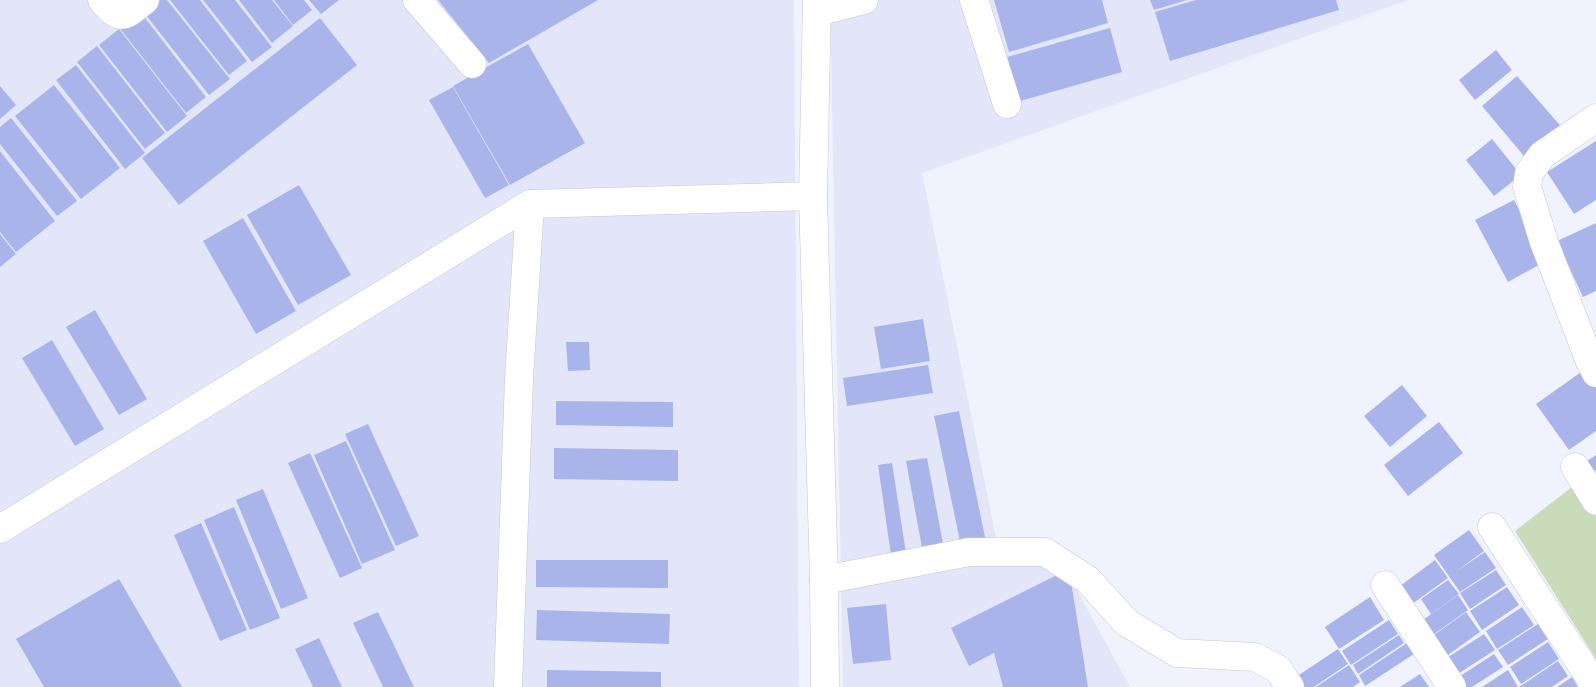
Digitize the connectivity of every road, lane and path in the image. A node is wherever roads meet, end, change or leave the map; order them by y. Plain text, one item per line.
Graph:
1 (102, 0) edge
2 (146, 0) edge
3 (417, 0) edge
4 (864, 0) edge
5 (974, 0) edge
6 (817, 6) edge
7 (472, 64) dead end
8 (1007, 104) dead end
9 (1596, 118) edge
10 (813, 196) junction
11 (530, 204) junction
12 (1596, 373) edge
13 (1575, 467) dead end
14 (1596, 501) edge
15 (1492, 527) dead end
16 (0, 529) edge
17 (824, 580) junction
18 (1385, 586) dead end
19 (508, 687) edge
20 (825, 687) edge
21 (1290, 687) edge
22 (1452, 687) edge
23 (1596, 687) edge

1 - 2 street
3 - 7 street
4 - 6 street
5 - 8 street
6 - 10 street
9 - 12 street
10 - 11 street
10 - 17 street
11 - 16 street
11 - 19 street
13 - 14 street
15 - 23 street
17 - 20 street
17 - 21 street
18 - 22 street

